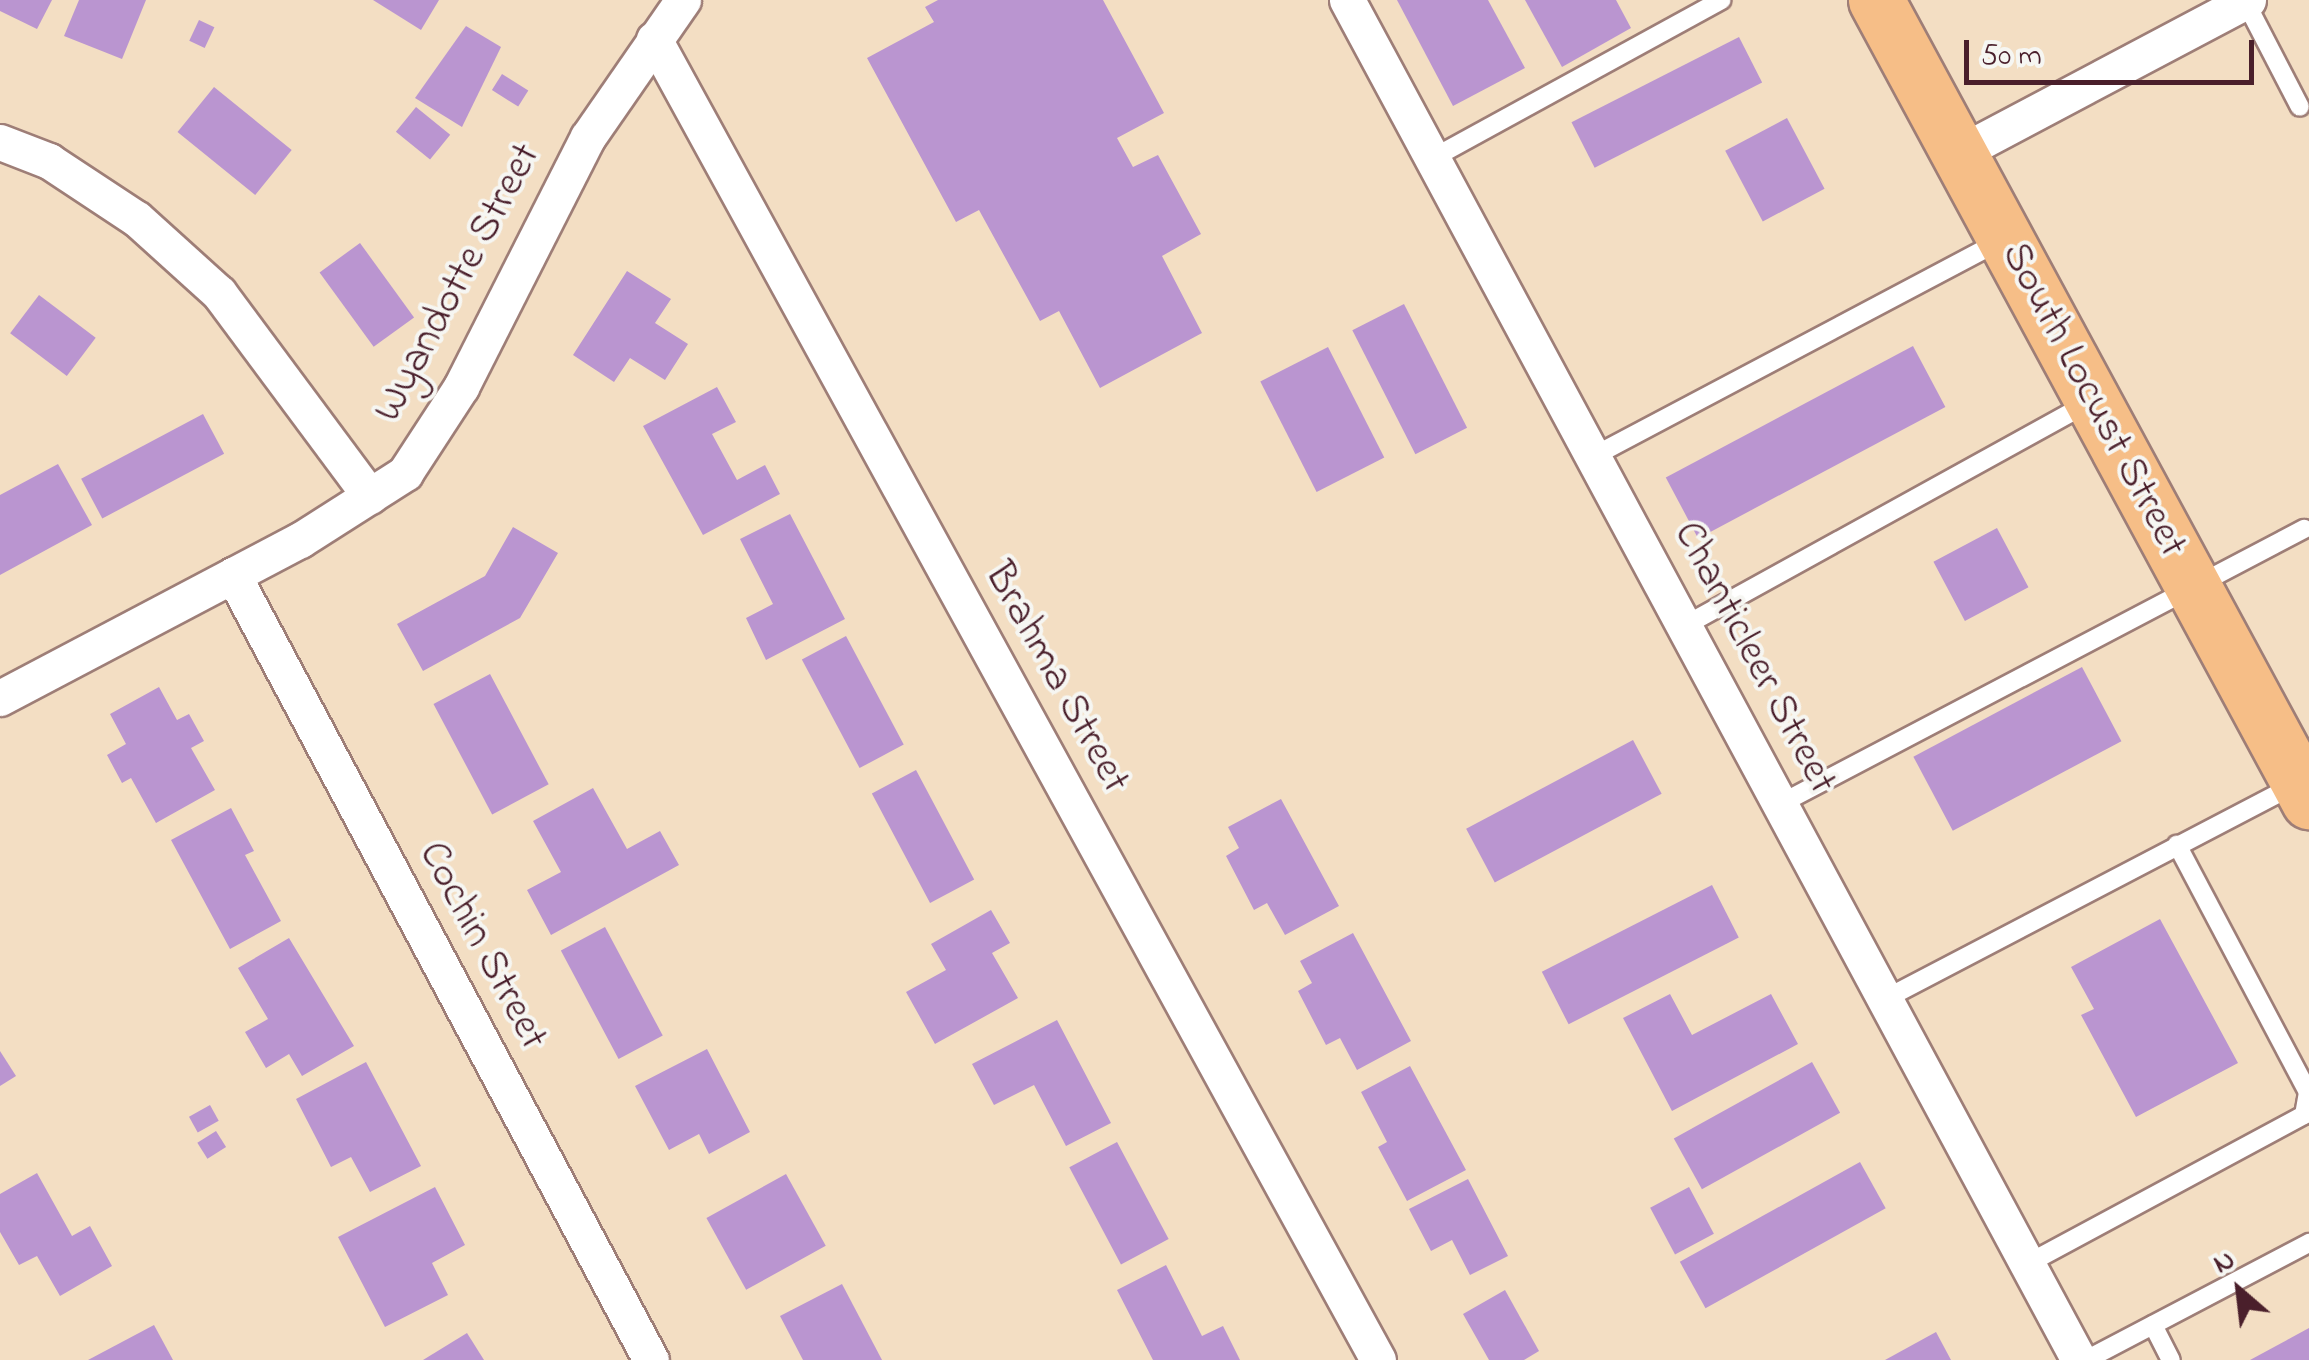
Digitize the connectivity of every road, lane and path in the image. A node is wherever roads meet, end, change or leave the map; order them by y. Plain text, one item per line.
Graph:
1 (683, 0) edge
2 (1348, 0) edge
3 (1722, 0) edge
4 (1876, 0) edge
5 (2246, 1) edge
6 (654, 39) junction
7 (2300, 107) dead end
8 (0, 142) edge
9 (1959, 152) junction
10 (1433, 158) junction
11 (2006, 238) junction
12 (2092, 401) junction
13 (1594, 456) junction
14 (370, 496) junction
15 (2304, 529) dead end
16 (234, 575) junction
17 (2195, 589) junction
18 (1686, 625) junction
19 (0, 698) edge
20 (2304, 791) edge
21 (1782, 803) junction
22 (2177, 846) junction
23 (1887, 998) junction
24 (2309, 1243) edge
25 (2029, 1263) junction
26 (2153, 1325) junction
27 (651, 1360) edge
28 (1378, 1360) edge
29 (2082, 1360) edge
30 (2172, 1360) edge

1 - 6 street, Wyandotte Street
2 - 10 street, Chanticleer Street
3 - 10 lane
4 - 9 main road, South Locust Street
5 - 7 lane
5 - 9 street
6 - 14 street, Wyandotte Street
6 - 28 street, Brahma Street
8 - 14 street
9 - 11 main road, South Locust Street
10 - 13 street, Chanticleer Street
11 - 12 main road, South Locust Street
11 - 13 lane
12 - 17 main road, South Locust Street
12 - 18 lane
13 - 18 street, Chanticleer Street
14 - 16 street, Wyandotte Street
15 - 17 lane
16 - 19 street, Wyandotte Street
16 - 27 street, Cochin Street
17 - 20 main road, South Locust Street
17 - 21 lane
18 - 21 street, Chanticleer Street
20 - 22 lane
21 - 23 street, Chanticleer Street
22 - 23 lane
22 - 25 lane
23 - 25 street, Chanticleer Street
24 - 26 lane
25 - 29 street, Chanticleer Street
26 - 29 lane
26 - 30 lane

